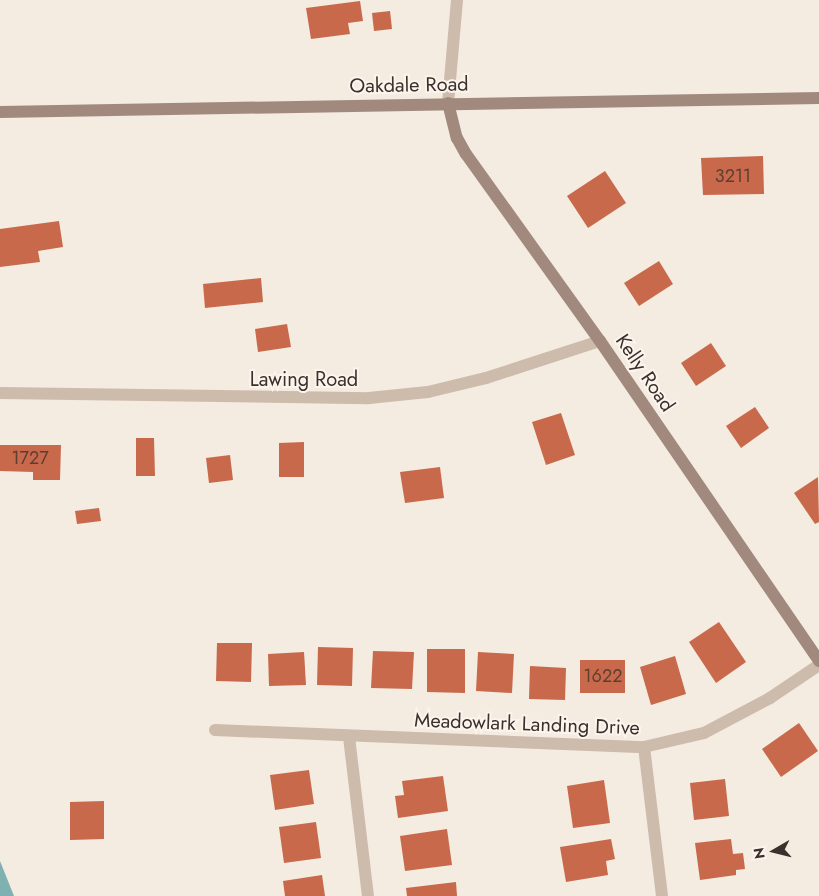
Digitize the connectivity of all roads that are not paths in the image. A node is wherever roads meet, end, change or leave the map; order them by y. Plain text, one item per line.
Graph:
1 (457, 0) edge
2 (819, 98) edge
3 (448, 103) junction
4 (0, 112) edge
5 (600, 341) junction
6 (0, 393) edge
7 (819, 661) edge
8 (819, 665) edge
9 (214, 730) dead end
10 (349, 737) junction
11 (644, 747) junction
12 (368, 896) edge
13 (662, 896) edge

1 - 3 street
2 - 3 main road, Oakdale Road
3 - 4 main road, Oakdale Road
3 - 5 main road, Kelly Road
5 - 6 street, Lawing Road
5 - 7 main road, Kelly Road
8 - 11 street, Meadowlark Landing Drive
9 - 10 street, Meadowlark Landing Drive
10 - 11 street, Meadowlark Landing Drive
10 - 12 street
11 - 13 street

